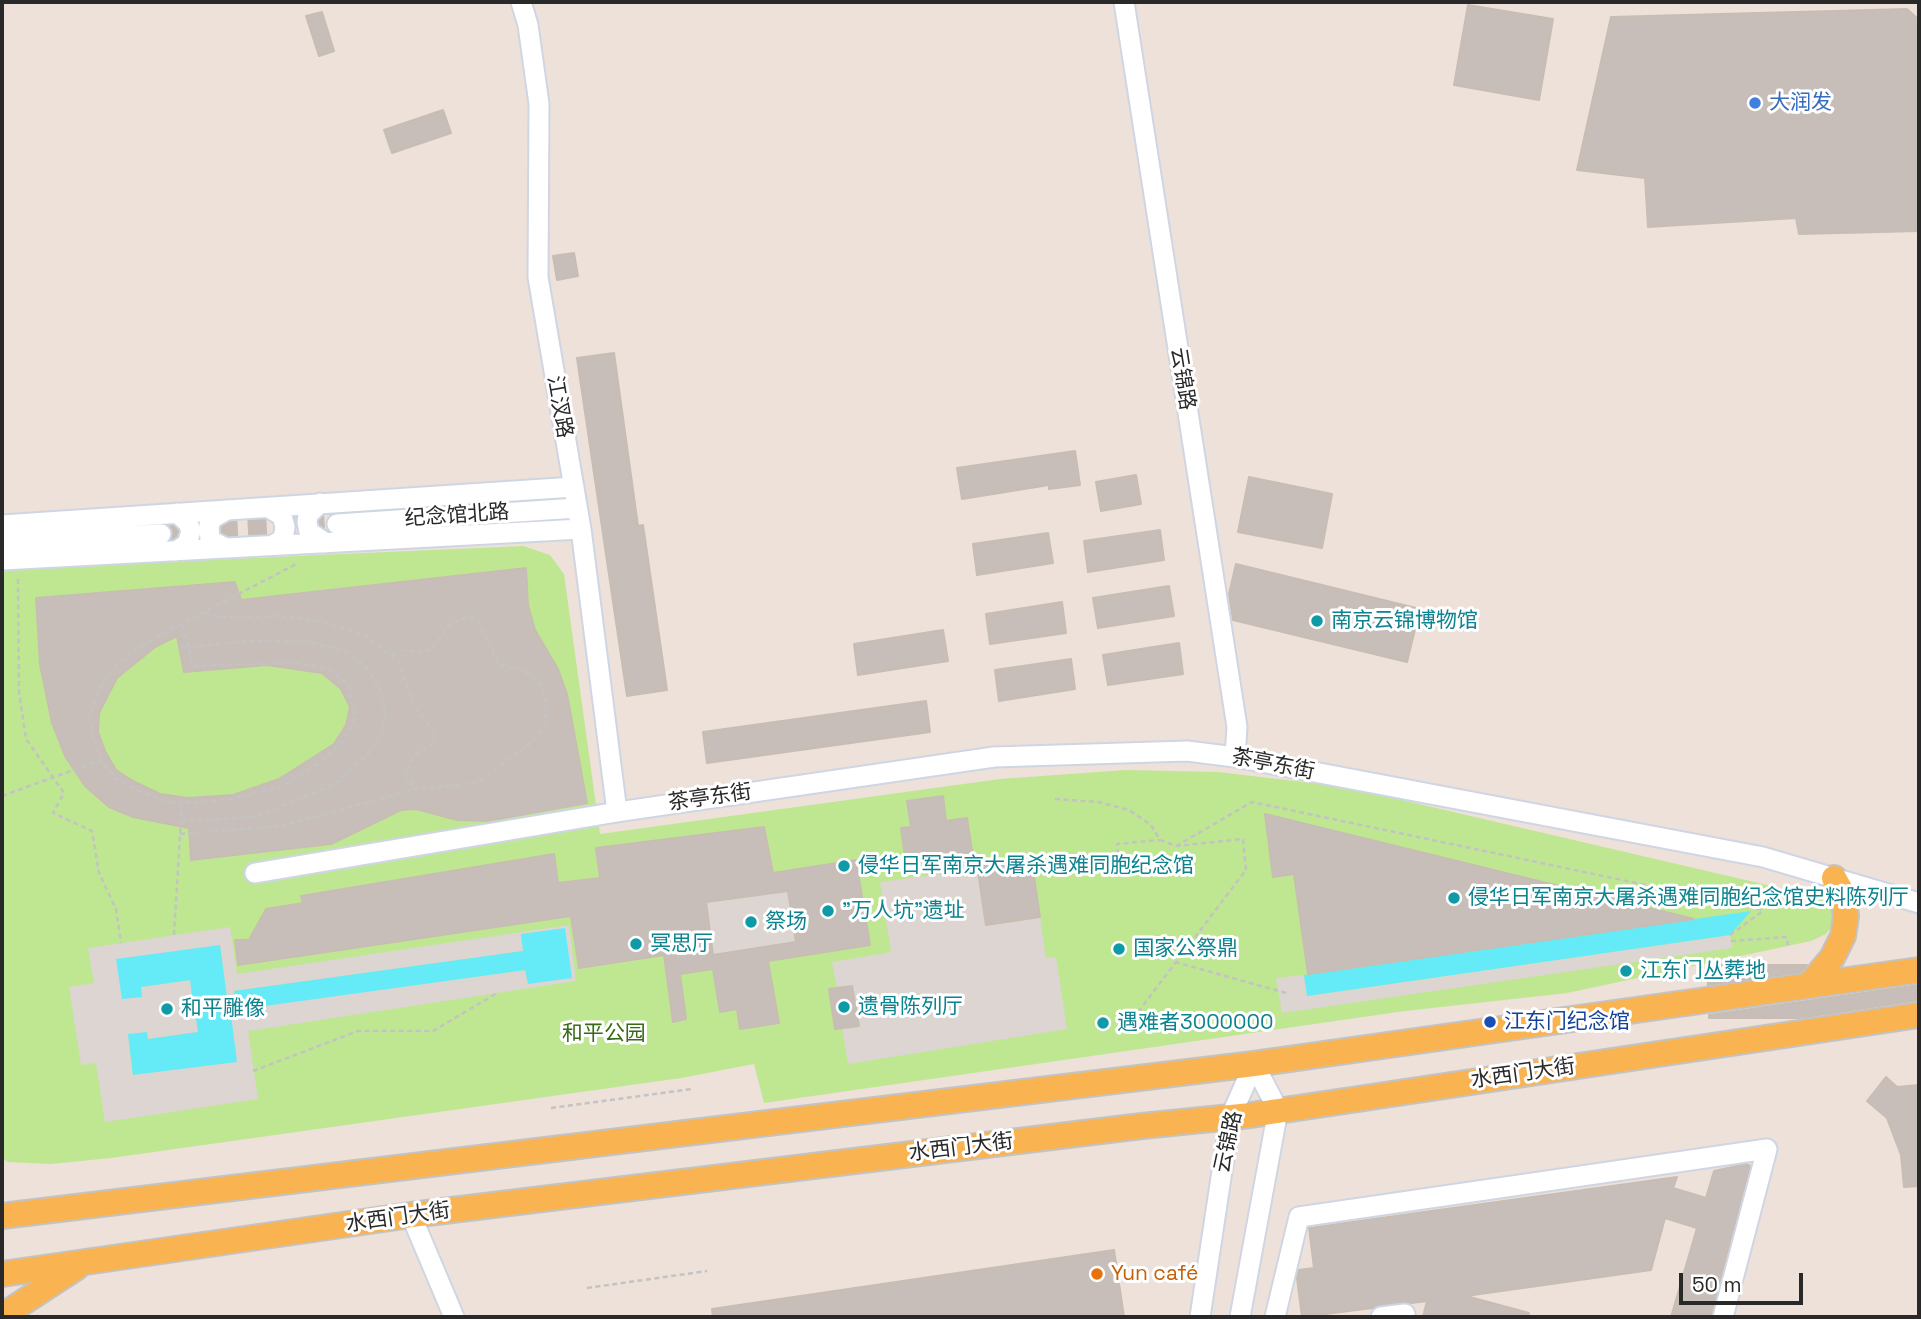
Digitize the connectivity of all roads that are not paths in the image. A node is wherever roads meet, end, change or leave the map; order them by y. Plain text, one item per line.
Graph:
1 (522, 2) edge
2 (1124, 2) edge
3 (574, 486) junction
4 (320, 503) junction
5 (269, 508) junction
6 (577, 508) junction
7 (228, 510) junction
8 (177, 513) junction
9 (337, 524) tunnel mouth
10 (2, 525) edge
11 (581, 529) junction
12 (161, 534) tunnel mouth
13 (2, 542) edge
14 (326, 543) junction
15 (273, 545) junction
16 (226, 548) junction
17 (177, 551) junction
18 (2, 560) edge
19 (1235, 757) junction
20 (617, 812) junction
21 (255, 873) dead end
22 (1834, 878) junction
23 (1919, 903) edge
24 (1919, 970) edge
25 (1809, 985) junction
26 (1919, 1015) edge
27 (1254, 1064) junction
28 (1278, 1110) junction
29 (1230, 1118) junction
30 (2, 1197) edge
31 (60, 1209) junction
32 (411, 1215) junction
33 (2, 1216) edge
34 (86, 1261) junction
35 (2, 1274) edge
36 (2, 1316) edge
37 (454, 1317) edge
38 (1200, 1317) edge
39 (1240, 1317) edge
40 (1275, 1317) edge
41 (1381, 1317) edge
42 (1404, 1317) edge
43 (1723, 1317) edge

1 - 3 street, 江汊路
2 - 19 street, 云锦路
3 - 4 street
3 - 6 street, 江汊路
4 - 5 street
4 - 14 street
5 - 7 street
5 - 15 street
6 - 9 street, 纪念馆北路
6 - 11 street, 江汊路
7 - 8 street
7 - 16 street
8 - 10 street
8 - 17 street
11 - 14 street
11 - 20 street, 江汊路
12 - 13 street
14 - 15 street
15 - 16 street
16 - 17 street
17 - 18 street
19 - 20 street, 茶亭东街
19 - 22 street, 茶亭东街
20 - 21 street, 茶亭东街
22 - 23 street, 茶亭东街
22 - 25 main road
24 - 25 main road
25 - 27 main road
26 - 28 main road, 水西门大街
27 - 28 street, 云锦路
27 - 29 street, 云锦路
27 - 31 main road
28 - 29 main road, 水西门大街
28 - 39 street, 云锦路
29 - 32 main road, 水西门大街
29 - 38 street, 云锦路
30 - 31 main road
31 - 33 main road
32 - 34 main road, 水西门大街
32 - 37 street
34 - 35 main road, 水西门大街
34 - 36 main road
40 - 43 street
41 - 42 street

